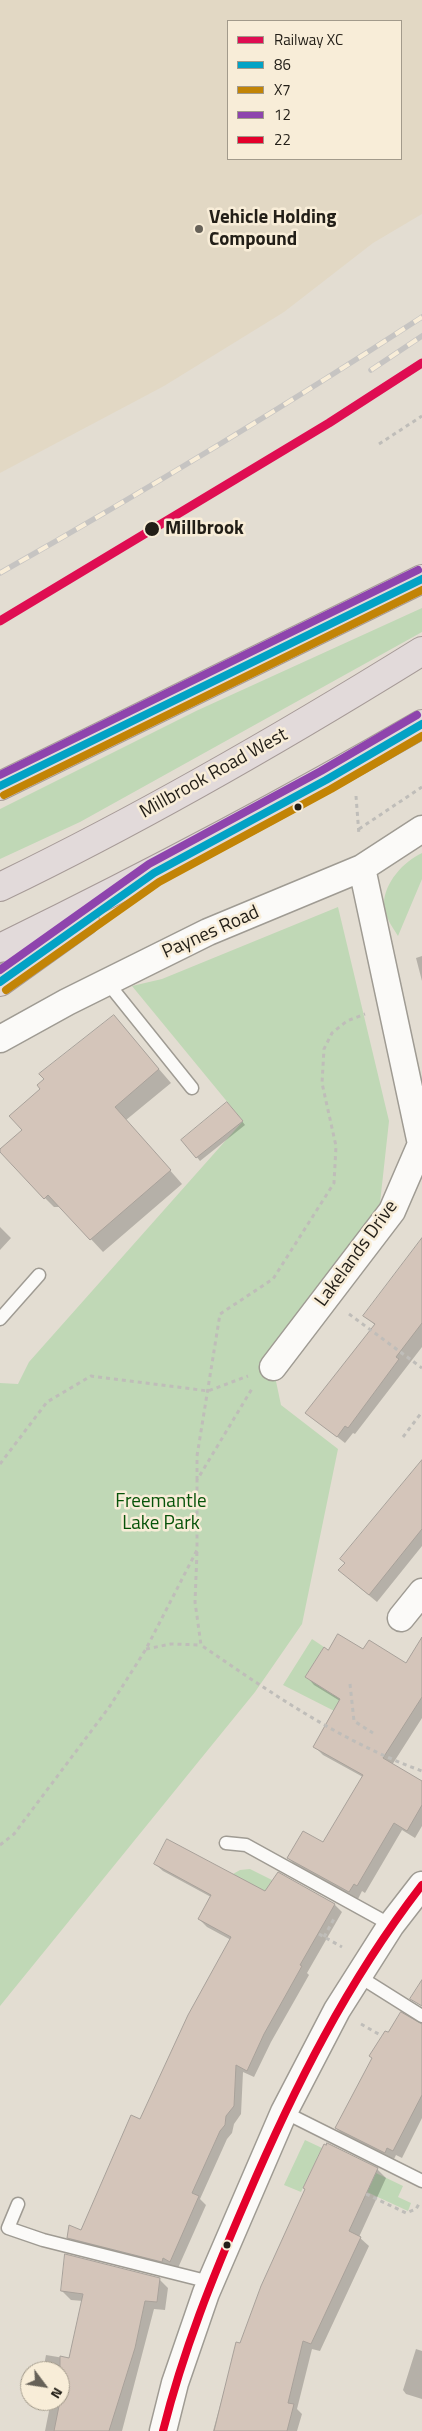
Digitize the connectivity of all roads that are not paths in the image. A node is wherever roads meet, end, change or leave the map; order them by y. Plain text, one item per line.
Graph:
1 (422, 580) edge
2 (422, 651) edge
3 (422, 724) edge
4 (0, 786) edge
5 (422, 829) edge
6 (362, 868) junction
7 (154, 872) junction
8 (0, 887) edge
9 (0, 948) edge
10 (0, 982) edge
11 (107, 982) junction
12 (0, 1039) edge
13 (192, 1088) dead end
14 (39, 1275) dead end
15 (0, 1319) edge
16 (273, 1367) road end
17 (422, 1592) edge
18 (401, 1618) dead end
19 (226, 1843) dead end
20 (422, 1885) edge
21 (391, 1925) junction
22 (360, 1977) junction
23 (422, 2016) edge
24 (284, 2112) junction
25 (422, 2181) edge
26 (18, 2204) dead end
27 (210, 2282) junction
28 (163, 2431) edge

1 - 4 highway
2 - 8 highway, Millbrook Road West
3 - 7 highway
5 - 6 street, Paynes Road
6 - 11 street, Paynes Road
6 - 16 street, Lakelands Drive
7 - 9 highway
7 - 10 highway
11 - 12 street, Paynes Road
11 - 13 lane
14 - 15 lane
17 - 18 street
19 - 21 lane
20 - 21 street
21 - 22 street
22 - 23 lane
22 - 24 street
24 - 25 lane
24 - 27 street
26 - 27 lane
27 - 28 street

